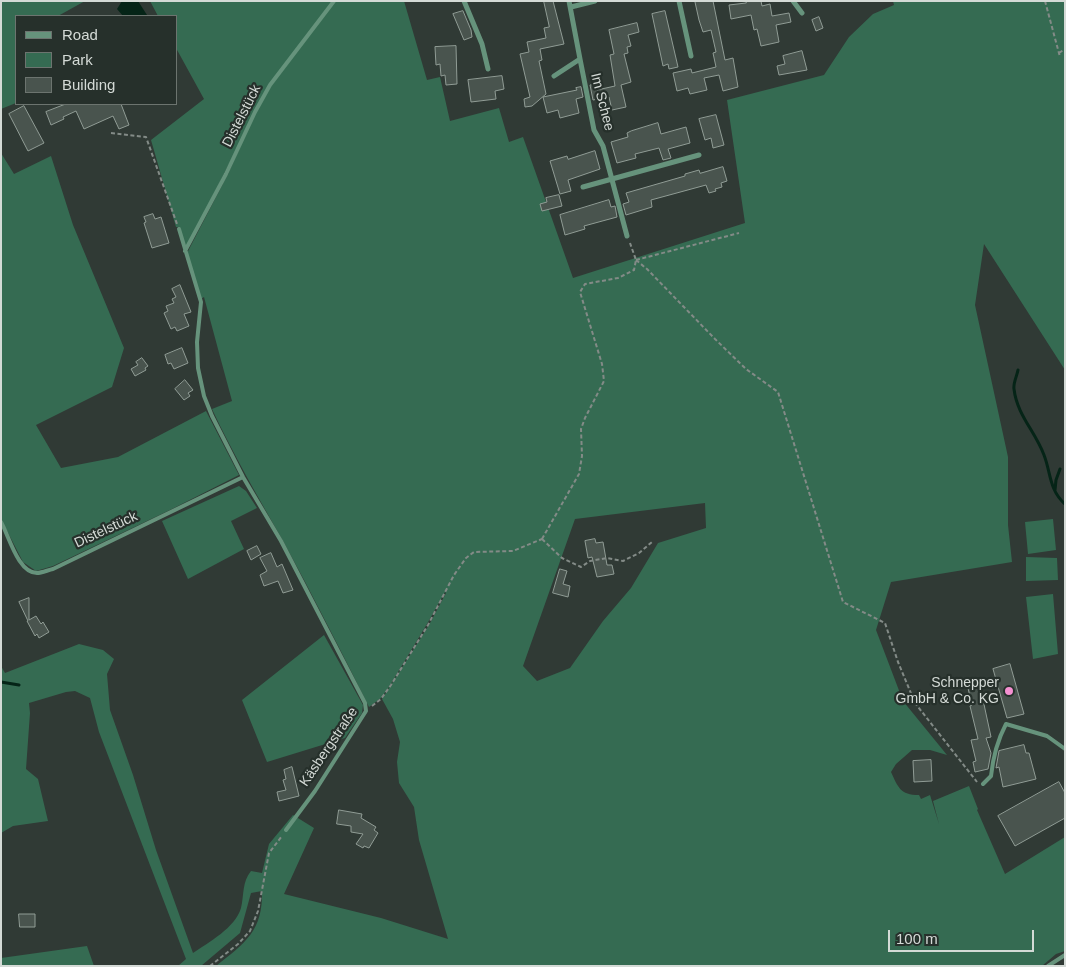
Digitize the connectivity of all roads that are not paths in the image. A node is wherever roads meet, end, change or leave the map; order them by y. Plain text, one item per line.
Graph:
1 (334, 1) edge
2 (464, 1) edge
3 (569, 1) edge
4 (595, 1) edge
5 (679, 1) edge
6 (793, 1) edge
7 (571, 7) junction
8 (802, 13) dead end
9 (692, 56) dead end
10 (580, 58) junction
11 (488, 69) dead end
12 (554, 76) dead end
13 (699, 155) dead end
14 (611, 180) junction
15 (583, 187) dead end
16 (179, 229) road end
17 (627, 236) road end
18 (185, 251) junction
19 (243, 477) junction
20 (1, 522) edge
21 (1065, 750) edge
22 (983, 784) road end
23 (286, 830) road end
24 (1065, 955) edge
25 (1048, 966) edge

1 - 18 lane, Distelstück
2 - 11 street
3 - 7 street, Im Schee
4 - 7 street
5 - 9 street
6 - 8 street
7 - 10 street, Im Schee
10 - 12 street
10 - 14 street, Im Schee
13 - 14 street
14 - 15 street
14 - 17 street, Im Schee
16 - 18 lane
18 - 19 lane
19 - 20 lane, Distelstück
19 - 23 lane, Käsbergstraße
21 - 22 lane
24 - 25 lane

